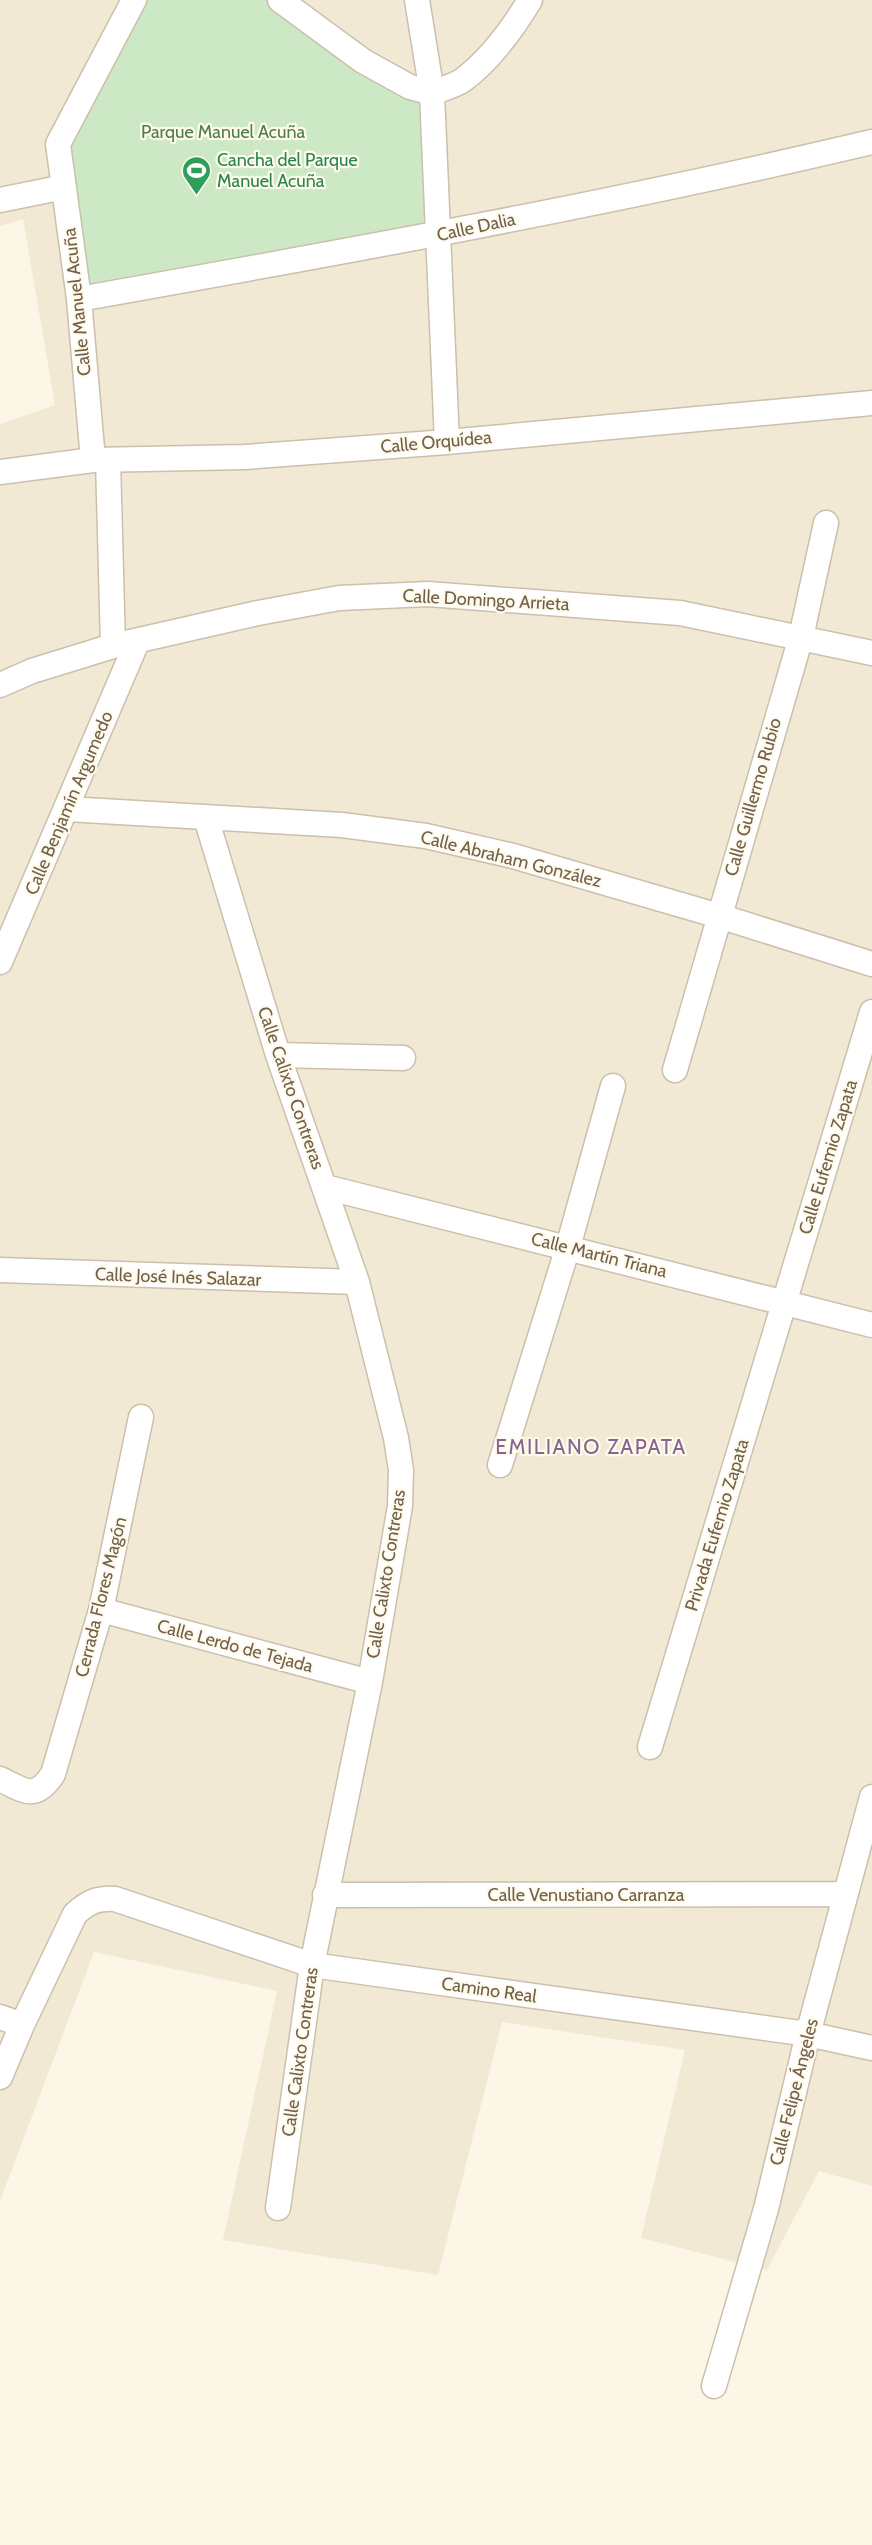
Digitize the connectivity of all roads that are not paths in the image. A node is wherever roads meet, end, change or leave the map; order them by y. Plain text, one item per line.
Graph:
1 (134, 0) edge
2 (280, 0) edge
3 (417, 0) edge
4 (530, 0) edge
5 (432, 93) junction
6 (872, 142) edge
7 (64, 186) junction
8 (0, 200) edge
9 (438, 235) junction
10 (79, 299) junction
11 (872, 404) edge
12 (447, 442) junction
13 (103, 464) junction
14 (0, 472) edge
15 (826, 524) dead end
16 (801, 637) junction
17 (137, 642) junction
18 (113, 646) junction
19 (872, 653) edge
20 (0, 685) edge
21 (67, 809) junction
22 (206, 818) junction
23 (719, 916) junction
24 (0, 962) edge
25 (872, 964) edge
26 (872, 1012) edge
27 (278, 1055) junction
28 (403, 1058) dead end
29 (675, 1070) dead end
30 (613, 1086) dead end
31 (325, 1187) junction
32 (568, 1247) junction
33 (0, 1270) edge
34 (357, 1282) junction
35 (784, 1303) junction
36 (872, 1325) edge
37 (141, 1417) dead end
38 (500, 1465) dead end
39 (101, 1610) junction
40 (370, 1682) junction
41 (650, 1747) dead end
42 (0, 1779) edge
43 (872, 1797) edge
44 (864, 1852) edge
45 (846, 1894) junction
46 (325, 1895) junction
47 (312, 1965) junction
48 (11, 2021) edge
49 (808, 2034) junction
50 (872, 2048) edge
51 (0, 2077) edge
52 (278, 2208) dead end
53 (714, 2386) dead end

1 - 7 street, Calle Manuel Acuña
2 - 5 street
3 - 5 street
4 - 5 street
5 - 9 street
6 - 9 street, Calle Dalia
7 - 8 street
7 - 10 street, Calle Manuel Acuña
9 - 10 street, Calle Dalia
9 - 12 street
10 - 13 street, Calle Manuel Acuña
11 - 12 street, Calle Orquídea
12 - 13 street, Calle Orquídea
13 - 14 street, Calle Orquídea
13 - 18 street, Calle Manuel Acuña
15 - 16 street, Calle Guillermo Rubio
16 - 17 street, Calle Domingo Arrieta
16 - 19 street, Calle Domingo Arrieta
16 - 23 street, Calle Guillermo Rubio
17 - 18 street, Calle Domingo Arrieta
17 - 21 street, Calle Benjamín Argumedo
18 - 20 street, Calle Domingo Arrieta
21 - 22 street, Calle Abraham González
21 - 24 street, Calle Benjamín Argumedo
22 - 23 street, Calle Abraham González
22 - 27 street, Calle Calixto Contreras
23 - 25 street, Calle Abraham González
23 - 29 street, Calle Guillermo Rubio
26 - 35 street, Calle Eufemio Zapata
27 - 28 street
27 - 31 street, Calle Calixto Contreras
30 - 32 street
31 - 32 street, Calle Martín Triana
31 - 34 street, Calle Calixto Contreras
32 - 35 street, Calle Martín Triana
32 - 38 street
33 - 34 street, Calle José Inés Salazar
34 - 40 street, Calle Calixto Contreras
35 - 36 street, Calle Martín Triana
35 - 41 street, Privada Eufemio Zapata
37 - 39 street, Cerrada Flores Magón
39 - 40 street, Calle Lerdo de Tejada
39 - 42 street, Cerrada Flores Magón
40 - 46 street, Calle Calixto Contreras
43 - 44 street, Calle Felipe Ángeles
44 - 45 street, Calle Felipe Ángeles
45 - 46 street, Calle Venustiano Carranza
45 - 49 street, Calle Felipe Ángeles
46 - 47 street, Calle Calixto Contreras
47 - 48 street, Camino Real
47 - 49 street, Camino Real
47 - 52 street, Calle Calixto Contreras
48 - 51 street
49 - 50 street, Camino Real
49 - 53 street, Calle Felipe Ángeles

